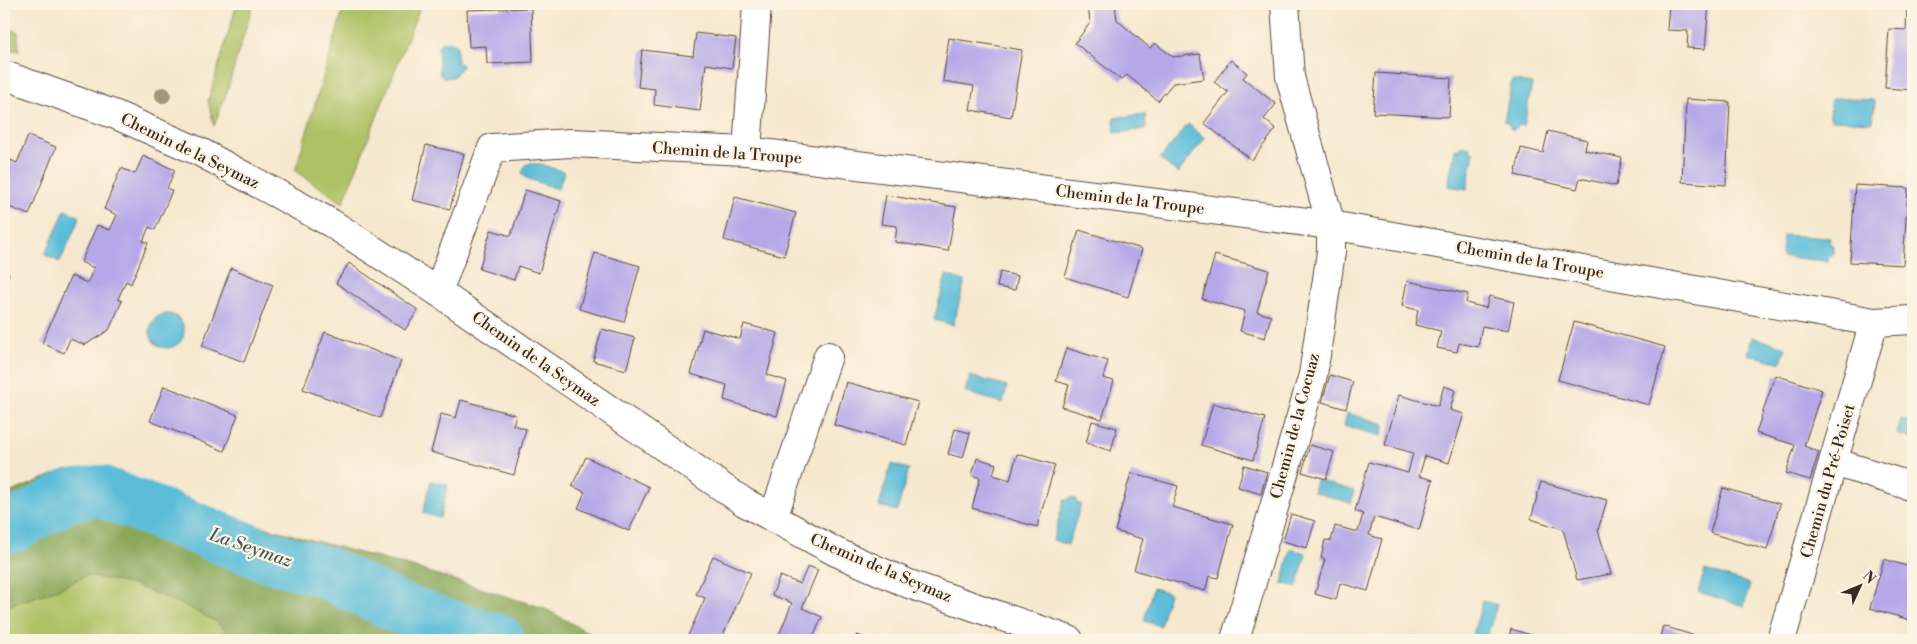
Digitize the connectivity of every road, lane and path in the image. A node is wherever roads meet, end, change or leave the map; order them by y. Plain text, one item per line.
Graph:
1 (757, 4) edge
2 (1285, 4) edge
3 (4, 75) edge
4 (746, 151) junction
5 (1331, 225) junction
6 (438, 292) junction
7 (1913, 320) edge
8 (1874, 322) junction
9 (828, 356) dead end
10 (1834, 462) junction
11 (1913, 487) edge
12 (773, 518) junction
13 (1069, 640) edge
14 (1235, 640) edge
15 (1781, 640) edge

1 - 4 street
2 - 5 street, Chemin de la Cocuaz
3 - 6 street, Chemin de la Seymaz
4 - 5 street, Chemin de la Troupe
4 - 6 street, Chemin de la Troupe
5 - 8 street, Chemin de la Troupe
5 - 14 street, Chemin de la Cocuaz
6 - 12 street, Chemin de la Seymaz
7 - 8 street, Chemin de la Troupe
8 - 10 street, Chemin du Pré-Poiset
9 - 12 street
10 - 11 street
10 - 15 street, Chemin du Pré-Poiset
12 - 13 street, Chemin de la Seymaz

